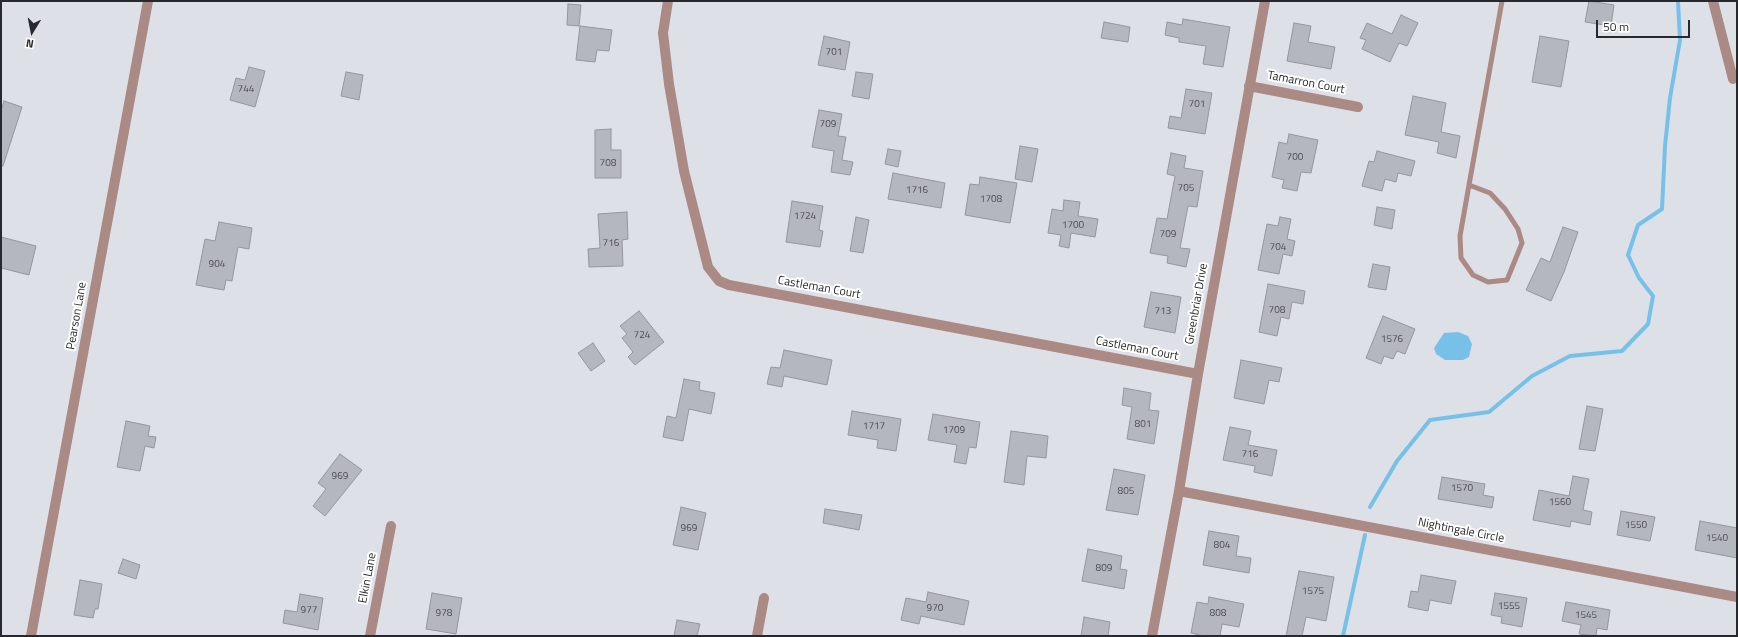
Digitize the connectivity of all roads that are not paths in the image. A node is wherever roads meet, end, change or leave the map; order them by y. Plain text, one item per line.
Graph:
1 (148, 1) edge
2 (668, 1) edge
3 (1265, 1) edge
4 (1502, 1) edge
5 (1713, 1) edge
6 (1733, 79) dead end
7 (1249, 86) junction
8 (1358, 107) dead end
9 (1469, 185) junction
10 (1198, 374) junction
11 (1179, 491) junction
12 (391, 526) dead end
13 (1737, 597) edge
14 (764, 598) dead end
15 (31, 636) edge
16 (370, 636) edge
17 (757, 636) edge
18 (1152, 636) edge

1 - 15 street, Pearson Lane
2 - 10 street, Castleman Court
3 - 7 street, Greenbriar Drive
4 - 9 lane
5 - 6 street
7 - 8 street, Tamarron Court
7 - 10 street, Greenbriar Drive
9 - 9 lane
10 - 11 street, Greenbriar Drive
11 - 13 street, Nightingale Circle
11 - 18 street, Greenbriar Drive
12 - 16 street, Elkin Lane
14 - 17 street

